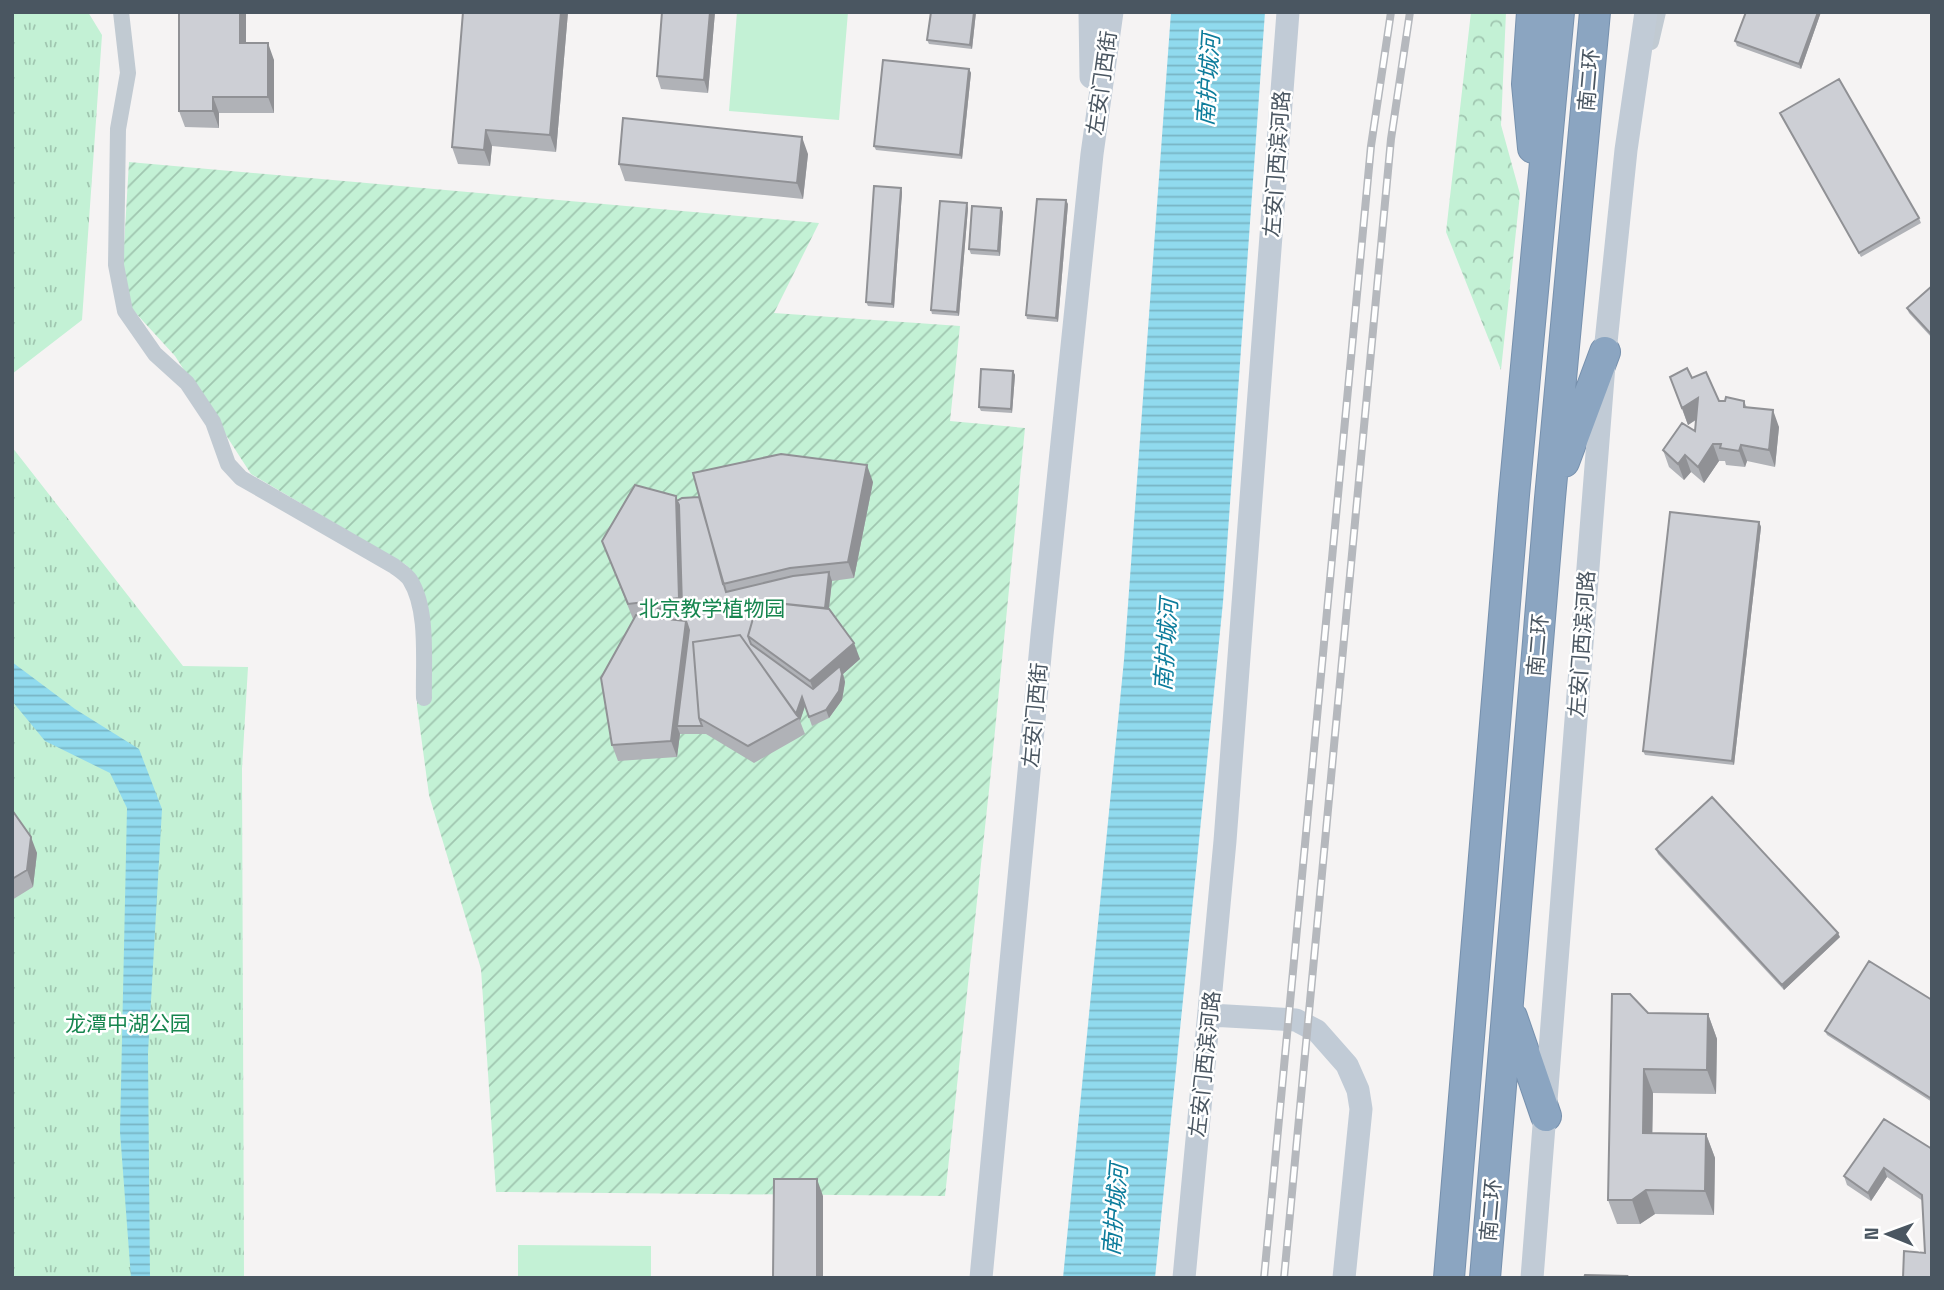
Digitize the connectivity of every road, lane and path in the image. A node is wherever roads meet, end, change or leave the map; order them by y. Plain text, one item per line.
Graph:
1 (121, 12) edge
2 (1090, 12) edge
3 (1112, 12) edge
4 (1288, 12) edge
5 (1532, 12) edge
6 (1559, 12) edge
7 (1595, 12) edge
8 (1646, 12) edge
9 (1658, 12) edge
10 (1626, 150) junction
11 (1091, 153) junction
12 (1540, 218) junction
13 (1605, 352) junction
14 (1550, 498) junction
15 (424, 698) dead end
16 (1508, 1005) junction
17 (1210, 1015) junction
18 (1546, 1116) junction
19 (981, 1278) edge
20 (1184, 1278) edge
21 (1344, 1278) edge
22 (1449, 1278) edge
23 (1485, 1278) edge
24 (1532, 1278) edge

1 - 15 street
2 - 11 street, 左安门西街
3 - 11 street, 左安门西街
4 - 17 street, 左安门西滨河路
5 - 12 highway
6 - 12 highway, 南二环
7 - 14 highway, 南二环
8 - 10 street, 左安门西滨河路
9 - 10 street
10 - 13 street, 左安门西滨河路
11 - 19 street, 左安门西街
12 - 22 highway, 南二环
13 - 14 highway
13 - 18 street, 左安门西滨河路
14 - 16 highway, 南二环
16 - 18 highway
16 - 23 highway, 南二环
17 - 20 street, 左安门西滨河路
17 - 21 street
18 - 24 street, 左安门西滨河路

